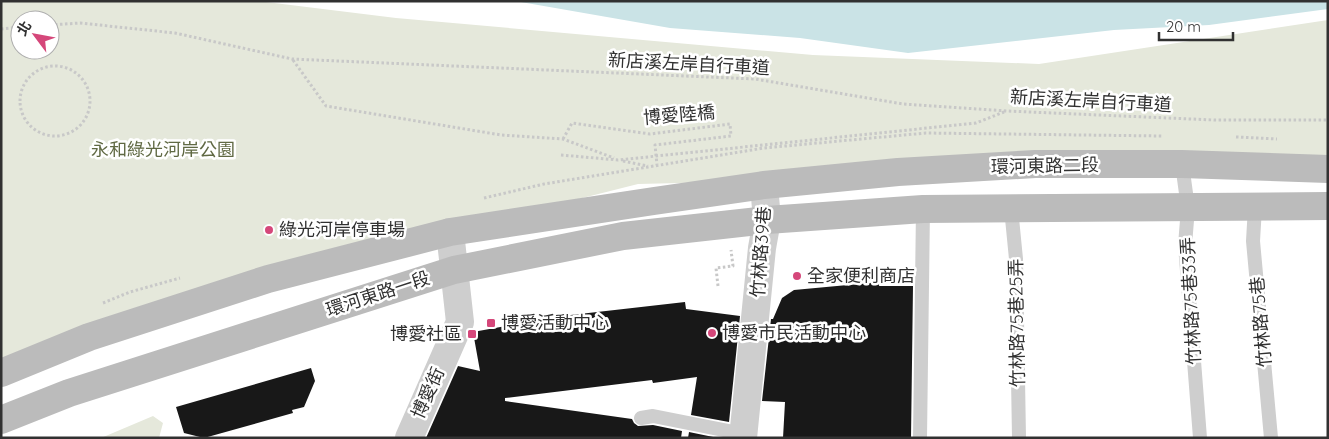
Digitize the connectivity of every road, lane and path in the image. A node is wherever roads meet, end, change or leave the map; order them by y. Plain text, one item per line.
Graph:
1 (60, 24) edge
2 (292, 60) junction
3 (82, 78) joint
4 (1007, 111) junction
5 (1328, 120) edge
6 (563, 139) junction
7 (561, 155) dead end
8 (618, 160) junction
9 (657, 163) dead end
10 (1182, 164) junction
11 (651, 166) dead end
12 (1328, 169) edge
13 (764, 185) junction
14 (1328, 206) edge
15 (1254, 207) junction
16 (1011, 208) junction
17 (1188, 208) junction
18 (923, 210) junction
19 (767, 220) junction
20 (450, 232) junction
21 (716, 268) dead end
22 (454, 270) junction
23 (718, 286) dead end
24 (1, 373) edge
25 (641, 418) dead end
26 (1, 420) edge
27 (744, 436) edge
28 (409, 438) edge
29 (920, 438) edge
30 (1019, 438) edge
31 (1200, 438) edge
32 (1271, 438) edge

1 - 2 path, 新店溪左岸自行車道
2 - 4 path, 新店溪左岸自行車道
2 - 6 path
3 - 3 path
4 - 5 path, 新店溪左岸自行車道
4 - 8 path
6 - 8 path
6 - 9 path, 博愛陸橋
7 - 8 path
8 - 11 path
10 - 12 street, 環河東路二段
10 - 13 street, 環河東路二段
10 - 17 lane, 竹林路75巷33弄
13 - 19 street, 竹林路39巷
13 - 20 street
14 - 15 street
15 - 17 street
15 - 32 lane, 竹林路75巷
16 - 17 street
16 - 18 street
16 - 30 lane, 竹林路75巷25弄
17 - 31 lane, 竹林路75巷33弄
18 - 19 street
18 - 29 lane
19 - 22 street, 環河東路一段
19 - 27 street, 竹林路39巷
20 - 22 street, 博愛街
20 - 24 street
21 - 23 path
22 - 26 street, 環河東路一段
22 - 28 street, 博愛街
25 - 27 lane

